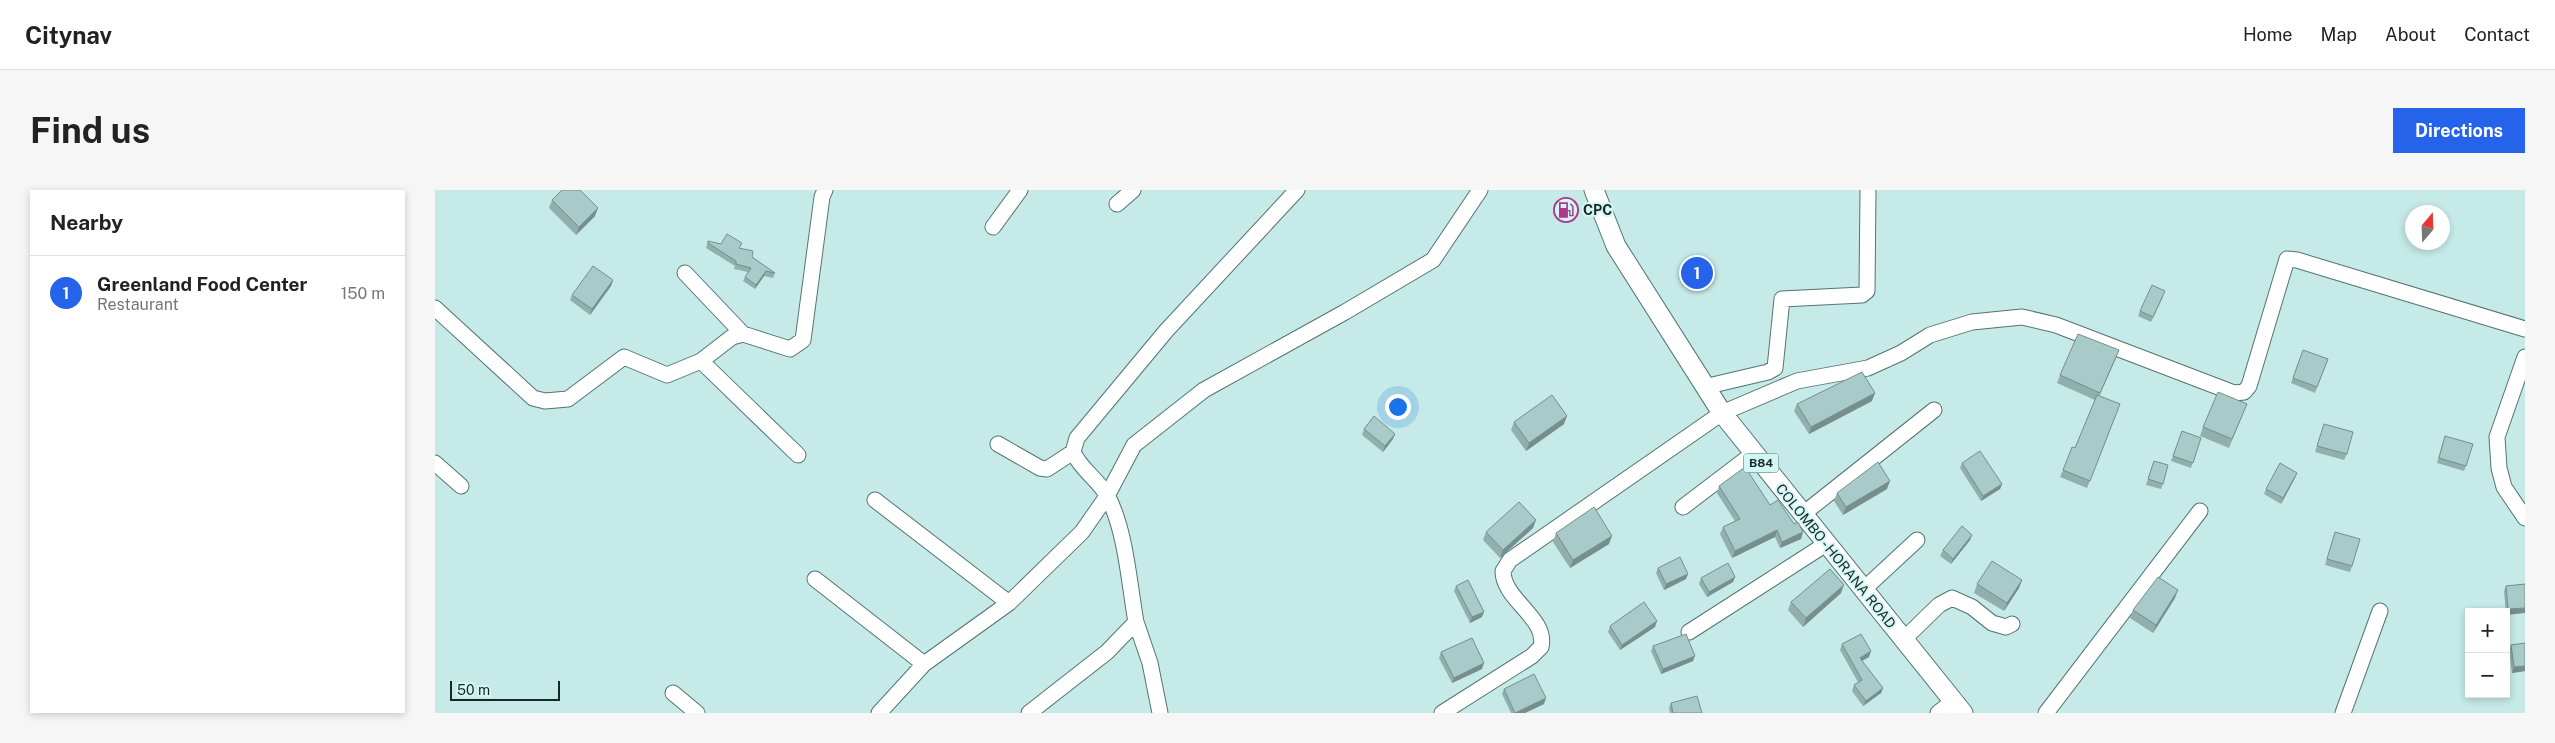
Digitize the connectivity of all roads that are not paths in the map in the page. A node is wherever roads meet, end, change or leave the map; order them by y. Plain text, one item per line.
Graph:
1 (825, 190) edge
2 (1019, 190) edge
3 (1133, 190) edge
4 (1297, 190) edge
5 (1480, 190) edge
6 (1594, 190) edge
7 (1868, 190) edge
8 (1117, 204) dead end
9 (993, 227) dead end
10 (685, 273) dead end
11 (435, 308) edge
12 (2525, 329) edge
13 (743, 334) junction
14 (2525, 356) edge
15 (701, 361) junction
16 (1704, 387) junction
17 (1934, 410) dead end
18 (1722, 413) junction
19 (998, 444) dead end
20 (1073, 452) junction
21 (1754, 453) junction
22 (798, 455) dead end
23 (435, 463) edge
24 (461, 486) dead end
25 (1107, 496) junction
26 (875, 500) dead end
27 (1683, 507) dead end
28 (2200, 511) dead end
29 (1803, 514) junction
30 (2525, 518) edge
31 (1917, 540) dead end
32 (1826, 544) junction
33 (815, 579) dead end
34 (1863, 590) junction
35 (1009, 602) junction
36 (2380, 612) dead end
37 (1136, 622) junction
38 (2012, 624) dead end
39 (1689, 632) dead end
40 (1903, 640) junction
41 (924, 664) junction
42 (673, 693) dead end
43 (1951, 709) edge
44 (697, 713) edge
45 (879, 713) edge
46 (1029, 713) edge
47 (1160, 713) edge
48 (1442, 713) edge
49 (2046, 713) edge
50 (2343, 713) edge

1 - 13 street
2 - 9 street
3 - 8 street
4 - 20 street
5 - 25 street
6 - 16 main road, COLOMBO - HORANA ROAD / B84
7 - 16 street
10 - 13 street
11 - 15 street
12 - 18 street
13 - 15 street
14 - 30 street
15 - 22 street
16 - 18 main road, COLOMBO - HORANA ROAD / B84
17 - 29 street
18 - 21 main road, COLOMBO - HORANA ROAD / B84
18 - 48 street
19 - 20 street
20 - 25 street
21 - 27 street
21 - 29 main road, COLOMBO - HORANA ROAD / B84
23 - 24 street
25 - 35 street
25 - 37 street
26 - 35 street
28 - 49 street
29 - 32 main road, COLOMBO - HORANA ROAD / B84
31 - 34 street
32 - 34 main road, COLOMBO - HORANA ROAD / B84
32 - 39 street
33 - 41 street
34 - 40 main road, COLOMBO - HORANA ROAD / B84
35 - 41 street
36 - 50 street
37 - 46 street
37 - 47 street
38 - 40 street
40 - 43 main road, COLOMBO - HORANA ROAD / B84
41 - 45 street
42 - 44 street

